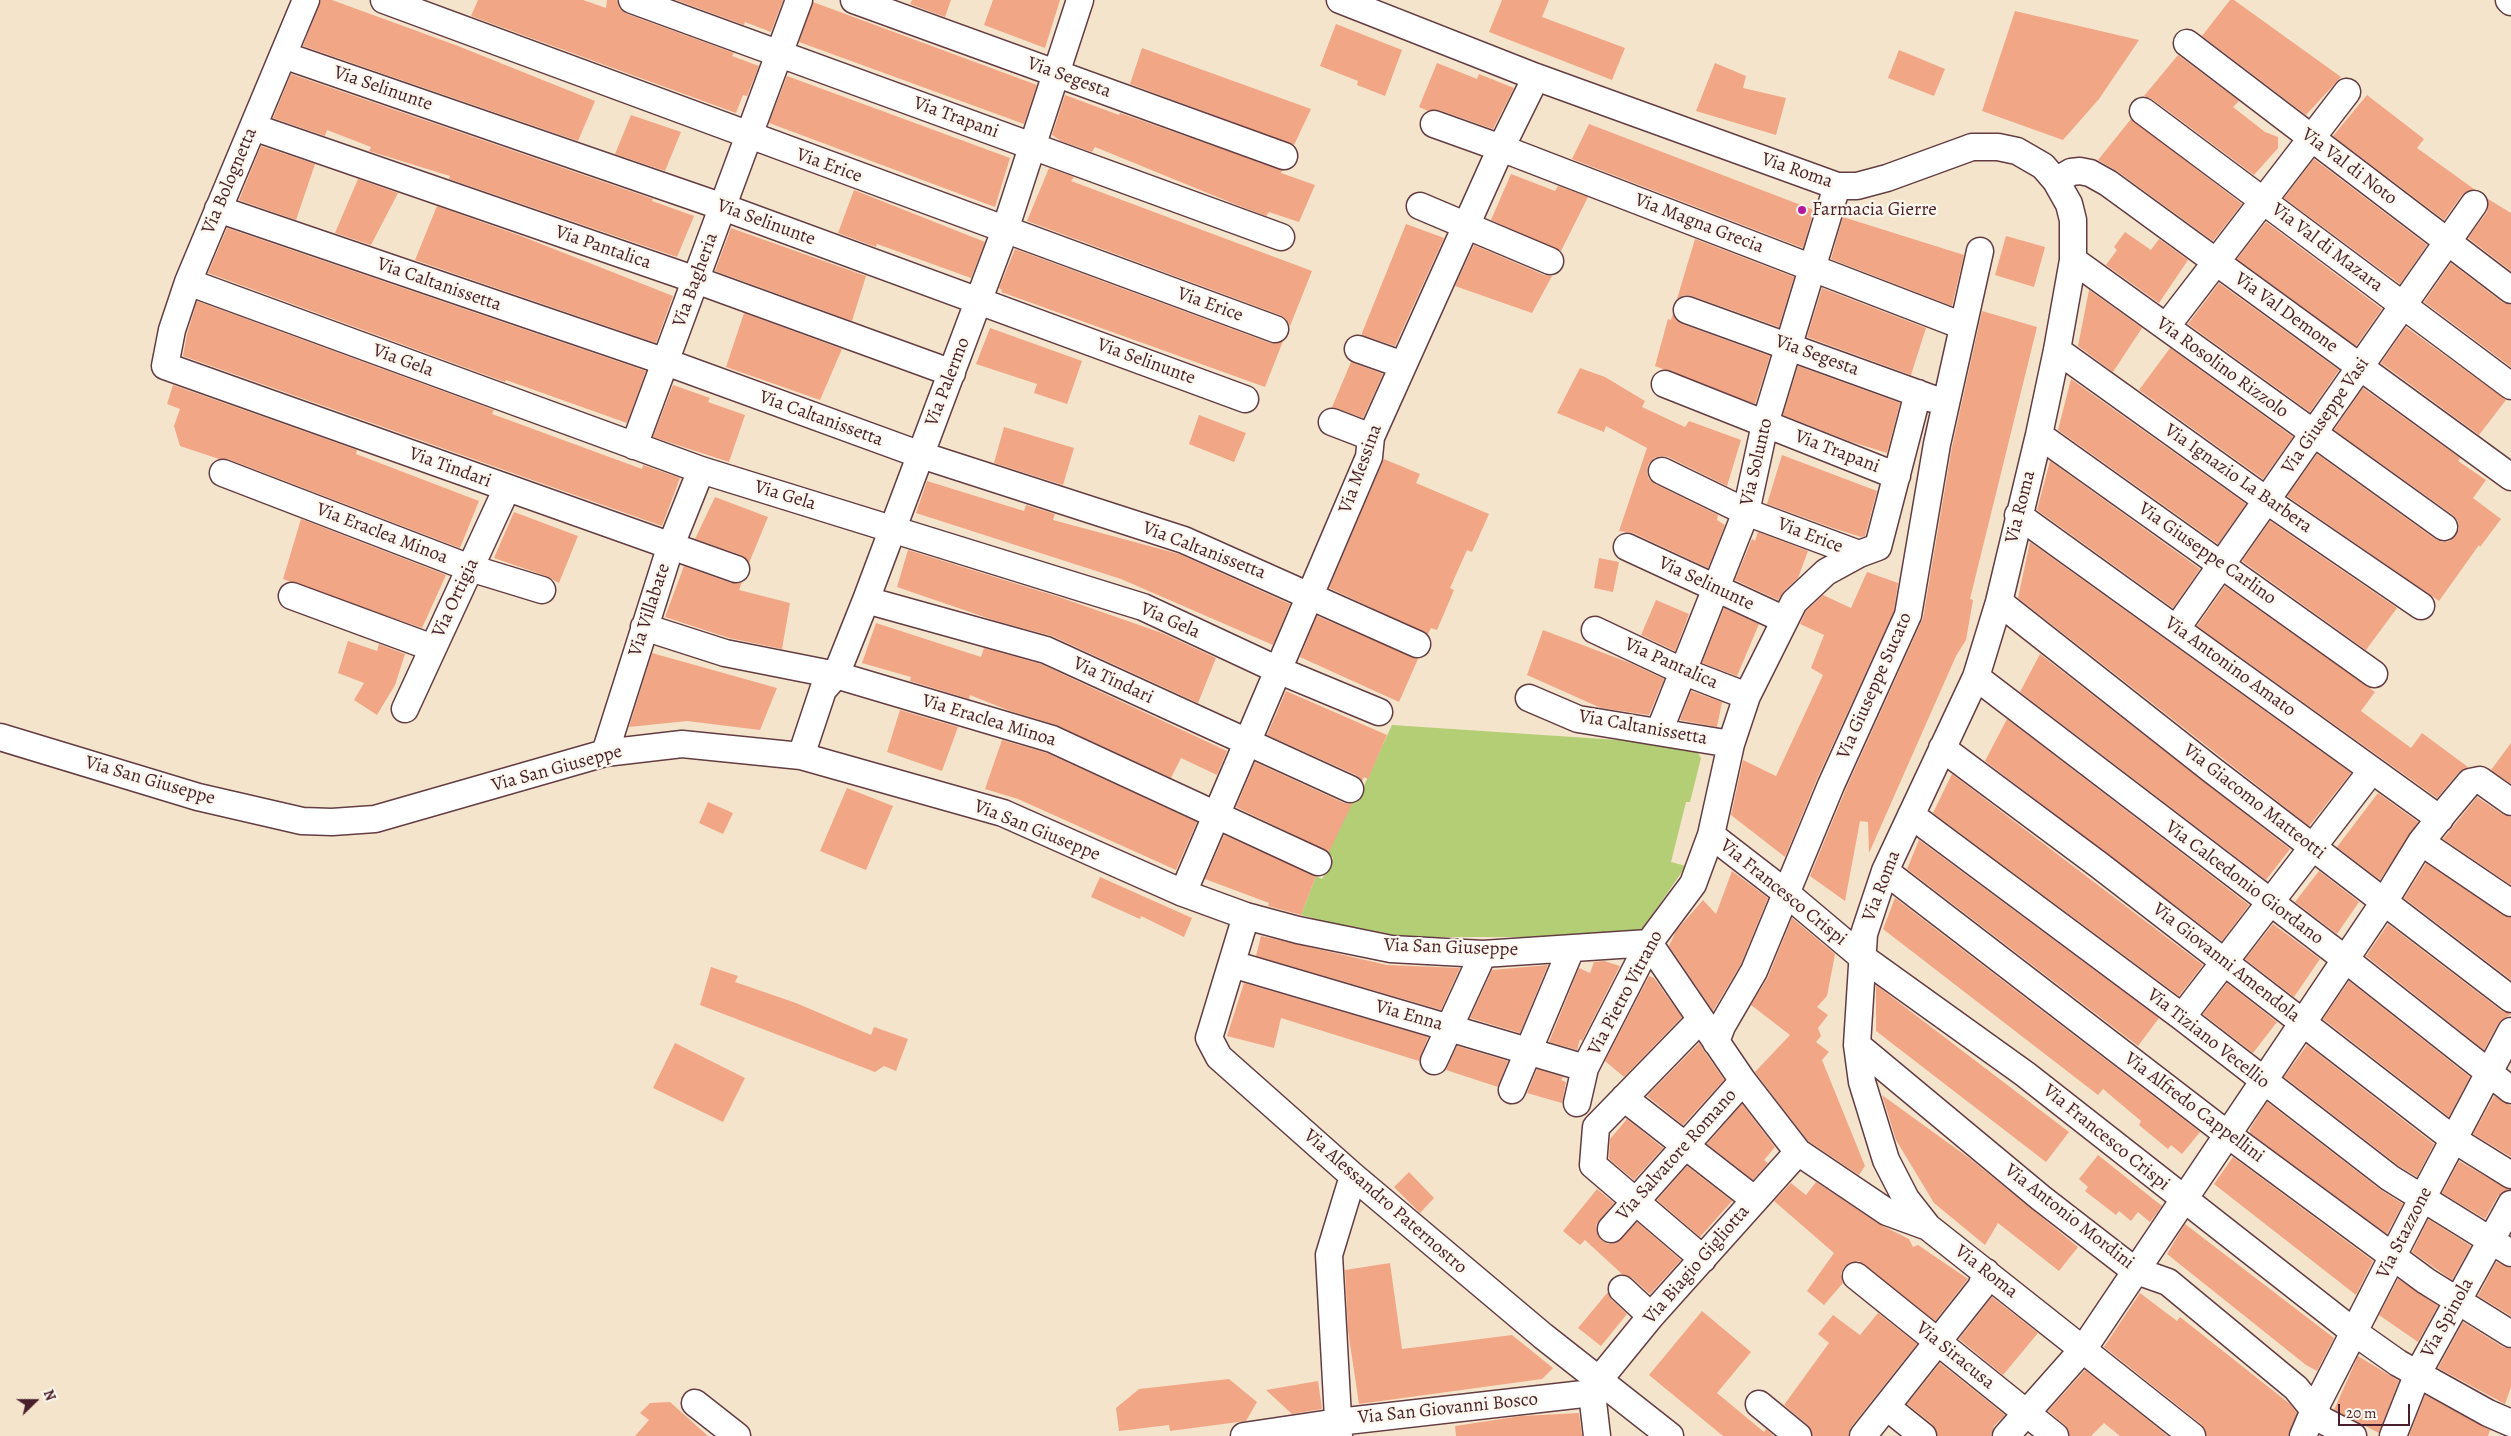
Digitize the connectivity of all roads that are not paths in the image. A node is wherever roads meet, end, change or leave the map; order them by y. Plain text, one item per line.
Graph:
1 (306, 0) edge
2 (384, 0) edge
3 (632, 0) edge
4 (799, 0) edge
5 (854, 0) edge
6 (1080, 0) edge
7 (1340, 0) edge
8 (2187, 43) dead end
9 (779, 54) junction
10 (283, 55) junction
11 (1055, 73) junction
12 (1536, 77) junction
13 (2347, 92) dead end
14 (2143, 111) dead end
15 (1434, 124) dead end
16 (253, 127) junction
17 (749, 136) junction
18 (2311, 138) junction
19 (1032, 146) junction
20 (1501, 148) junction
21 (1284, 156) dead end
22 (2056, 181) junction
23 (1837, 186) junction
24 (2263, 201) junction
25 (2474, 204) dead end
26 (1420, 206) dead end
27 (723, 207) junction
28 (218, 210) junction
29 (1466, 225) junction
30 (1005, 230) junction
31 (1280, 237) dead end
32 (2448, 242) junction
33 (1980, 251) dead end
34 (2073, 260) junction
35 (1550, 261) dead end
36 (2216, 263) junction
37 (1813, 268) junction
38 (696, 280) junction
39 (188, 282) junction
40 (2511, 290) edge
41 (979, 300) junction
42 (2403, 305) junction
43 (1687, 310) dead end
44 (1964, 326) junction
45 (2166, 327) junction
46 (1276, 329) dead end
47 (1787, 346) junction
48 (1358, 348) dead end
49 (2057, 350) junction
50 (666, 362) junction
51 (1403, 365) junction
52 (165, 366) joint
53 (2360, 367) junction
54 (952, 373) junction
55 (1665, 384) dead end
56 (2511, 386) edge
57 (1918, 393) junction
58 (1245, 399) dead end
59 (1946, 404) junction
60 (1332, 422) dead end
61 (1764, 424) junction
62 (2313, 434) junction
63 (2039, 435) junction
64 (1371, 437) junction
65 (634, 446) junction
66 (921, 455) junction
67 (701, 470) junction
68 (1662, 471) dead end
69 (222, 473) dead end
70 (1897, 476) junction
71 (2511, 477) edge
72 (507, 488) junction
73 (2266, 500) junction
74 (1746, 512) junction
75 (2018, 515) junction
76 (2444, 527) dead end
77 (893, 528) junction
78 (671, 545) junction
79 (1627, 547) dead end
80 (1868, 551) junction
81 (2222, 565) junction
82 (470, 568) junction
83 (736, 569) dead end
84 (1715, 589) junction
85 (542, 590) dead end
86 (1310, 595) junction
87 (292, 596) dead end
88 (866, 600) junction
89 (1999, 602) junction
90 (2421, 606) dead end
91 (1785, 620) junction
92 (644, 627) junction
93 (2177, 628) junction
94 (1595, 630) dead end
95 (1417, 644) dead end
96 (433, 648) junction
97 (1278, 670) junction
98 (1682, 671) junction
99 (836, 674) junction
100 (2374, 674) dead end
101 (1976, 677) junction
102 (1747, 696) junction
103 (1529, 698) dead end
104 (405, 709) dead end
105 (1379, 712) dead end
106 (1659, 732) junction
107 (0, 737) edge
108 (1247, 743) junction
109 (1731, 744) junction
110 (1942, 748) junction
111 (604, 753) junction
112 (801, 756) junction
113 (2372, 770) junction
114 (1350, 789) dead end
115 (2511, 802) edge
116 (1217, 814) junction
117 (1911, 815) junction
118 (2442, 816) junction
119 (1711, 835) junction
120 (2421, 842) junction
121 (2312, 847) junction
122 (1318, 862) dead end
123 (1884, 871) junction
124 (1786, 892) junction
125 (1183, 893) junction
126 (2270, 902) junction
127 (2384, 902) junction
128 (2511, 903) edge
129 (1246, 916) junction
130 (1649, 943) junction
131 (1571, 949) junction
132 (1483, 954) junction
133 (1862, 957) junction
134 (2345, 959) junction
135 (2224, 962) junction
136 (1232, 964) junction
137 (2511, 999) edge
138 (2182, 1017) junction
139 (1700, 1020) junction
140 (2302, 1023) junction
141 (1450, 1029) junction
142 (2511, 1031) edge
143 (1716, 1042) junction
144 (1857, 1045) junction
145 (1527, 1052) junction
146 (1434, 1061) dead end
147 (1585, 1068) junction
148 (2489, 1073) junction
149 (1743, 1081) junction
150 (2262, 1081) junction
151 (1512, 1090) dead end
152 (2511, 1090) edge
153 (1624, 1098) junction
154 (1577, 1103) dead end
155 (2227, 1134) junction
156 (2453, 1139) junction
157 (1685, 1146) junction
158 (1798, 1152) junction
159 (2511, 1175) edge
160 (1353, 1176) junction
161 (2422, 1199) junction
162 (1755, 1200) junction
163 (2184, 1200) junction
164 (1635, 1202) junction
165 (2511, 1204) edge
166 (1928, 1227) junction
167 (1611, 1229) dead end
168 (2500, 1247) edge
169 (2394, 1256) junction
170 (1703, 1259) junction
171 (2134, 1270) junction
172 (1986, 1272) junction
173 (1856, 1276) dead end
174 (1622, 1289) dead end
175 (2458, 1301) junction
176 (1651, 1316) junction
177 (2354, 1332) junction
178 (2511, 1334) edge
179 (1938, 1342) junction
180 (2084, 1348) junction
181 (2418, 1374) junction
182 (1595, 1387) junction
183 (695, 1403) dead end
184 (1759, 1404) dead end
185 (1888, 1407) junction
186 (2314, 1410) junction
187 (2026, 1413) junction
188 (2509, 1424) edge
189 (1339, 1429) edge
190 (737, 1436) edge
191 (1244, 1436) edge
192 (1597, 1436) edge
193 (1670, 1436) edge
194 (1798, 1436) edge
195 (1863, 1436) edge
196 (1923, 1436) edge
197 (2006, 1436) edge
198 (2055, 1436) edge
199 (2192, 1436) edge
200 (2303, 1436) edge
201 (2353, 1436) edge
202 (2393, 1436) edge

1 - 10 street, Via Bolognetta
2 - 17 street, Via Erice
3 - 9 street, Via Trapani
4 - 9 street, Via Bagheria
5 - 11 street, Via Segesta
6 - 11 street, Via Palermo
7 - 12 street, Via Roma
8 - 18 street, Via Val di Noto
9 - 17 street, Via Bagheria
9 - 19 street, Via Trapani
10 - 16 street, Via Bolognetta
10 - 27 street, Via Selinunte
11 - 19 street, Via Palermo
11 - 21 street, Via Segesta
12 - 20 street, Via Messina
12 - 23 street, Via Roma
13 - 18 street
14 - 24 street, Via Val di Mazara
15 - 20 street, Via Magna Grecia
16 - 28 street, Via Bolognetta
16 - 38 street, Via Pantalica
17 - 27 street, Via Bagheria
17 - 30 street, Via Erice
18 - 24 street
18 - 32 street, Via Val di Noto
19 - 30 street, Via Palermo
19 - 31 street, Via Trapani
20 - 29 street, Via Messina
20 - 37 street, Via Magna Grecia
22 - 23 street, Via Roma
22 - 34 street, Via Roma
22 - 36 street, Via Val Demone
23 - 37 street, Via Solunto
24 - 36 street
24 - 42 street, Via Val di Mazara
25 - 32 street, Via Giuseppe Vasi
26 - 29 street
27 - 38 street, Via Bagheria
27 - 41 street, Via Selinunte
28 - 39 street, Via Bolognetta
28 - 50 street, Via Caltanissetta
29 - 35 street
29 - 51 street, Via Messina
30 - 41 street, Via Palermo
30 - 46 street, Via Erice
32 - 40 street, Via Val di Noto
32 - 42 street, Via Giuseppe Vasi
33 - 44 street, Via Giuseppe Sucato
34 - 45 street, Via Rosolino Rizzolo
34 - 49 street, Via Roma
36 - 45 street
36 - 53 street, Via Val Demone
37 - 44 street, Via Magna Grecia
37 - 47 street, Via Solunto
38 - 50 street, Via Bagheria
38 - 54 street, Via Pantalica
39 - 52 street, Via Bolognetta
39 - 65 street, Via Gela
41 - 54 street, Via Palermo
41 - 58 street, Via Selinunte
42 - 53 street, Via Giuseppe Vasi
42 - 56 street, Via Val di Mazara
43 - 47 street, Via Segesta
44 - 59 street, Via Giuseppe Sucato
45 - 62 street, Via Rosolino Rizzolo
47 - 57 street, Via Segesta
47 - 61 street, Via Solunto
48 - 51 street
49 - 63 street, Via Roma
49 - 73 street, Via Ignazio La Barbera
50 - 65 street, Via Bagheria
50 - 66 street, Via Caltanissetta
51 - 64 street, Via Messina
52 - 72 street, Via Tindari
53 - 62 street, Via Giuseppe Vasi
53 - 71 street, Via Val Demone
54 - 66 street, Via Palermo
55 - 61 street, Via Trapani
57 - 59 street, Via Segesta
57 - 70 street
59 - 124 street, Via Giuseppe Sucato
60 - 64 street
61 - 70 street, Via Trapani
61 - 74 street, Via Solunto
62 - 73 street, Via Giuseppe Vasi
62 - 76 street, Via Rosolino Rizzolo
63 - 75 street, Via Roma
63 - 81 street, Via Giuseppe Carlino
64 - 86 street, Via Messina
65 - 67 street, Via Gela
66 - 77 street, Via Palermo
66 - 86 street, Via Caltanissetta
67 - 77 street, Via Gela
67 - 78 street, Via Villabate
68 - 74 street, Via Erice
69 - 82 street, Via Eraclea Minoa
70 - 80 street
72 - 78 street, Via Tindari
72 - 82 street, Via Ortigia
73 - 81 street, Via Giuseppe Vasi
73 - 90 street, Via Ignazio La Barbera
74 - 80 street, Via Erice
74 - 84 street, Via Solunto
75 - 89 street, Via Roma
75 - 93 street, Via Antonino Amato
77 - 88 street, Via Palermo
77 - 97 street, Via Gela
78 - 83 street, Via Tindari
78 - 92 street, Via Villabate
79 - 84 street, Via Selinunte
80 - 91 street, Via Pietro Vitrano
81 - 93 street, Via Giuseppe Vasi
81 - 100 street, Via Giuseppe Carlino
82 - 85 street, Via Eraclea Minoa
82 - 96 street, Via Ortigia
84 - 91 street, Via Selinunte
84 - 98 street, Via Solunto
86 - 95 street, Via Caltanissetta
86 - 97 street, Via Messina
87 - 96 street
88 - 99 street, Via Palermo
88 - 108 street, Via Tindari
89 - 101 street, Via Roma
89 - 121 street, Via Giacomo Matteotti
91 - 102 street, Via Pietro Vitrano
92 - 99 street, Via Eraclea Minoa
92 - 111 street, Via Villabate
93 - 113 street, Via Antonino Amato
94 - 98 street, Via Pantalica
96 - 104 street, Via Ortigia
97 - 105 street, Via Gela
97 - 108 street, Via Messina
98 - 102 street, Via Pantalica
98 - 106 street, Via Solunto
99 - 112 street, Via Palermo
99 - 116 street, Via Eraclea Minoa
101 - 110 street, Via Roma
101 - 126 street, Via Calcedonio Giordano
102 - 109 street, Via Pietro Vitrano
103 - 106 street, Via Caltanissetta
106 - 109 street, Via Caltanissetta
107 - 111 street, Via San Giuseppe
108 - 114 street, Via Tindari
108 - 116 street, Via Messina
109 - 119 street, Via Pietro Vitrano
110 - 117 street, Via Roma
110 - 135 street, Via Giovanni Amendola
111 - 112 street, Via San Giuseppe
112 - 125 street, Via San Giuseppe
113 - 118 street, Via Antonino Amato
113 - 121 street
115 - 118 street
116 - 122 street, Via Eraclea Minoa
116 - 125 street, Via Messina
117 - 123 street, Via Roma
117 - 138 street, Via Tiziano Vecellio
118 - 120 street
119 - 124 street, Via Francesco Crispi
119 - 130 street, Via Pietro Vitrano
120 - 127 street
120 - 128 street
121 - 126 street
121 - 127 street, Via Giacomo Matteotti
123 - 133 street, Via Roma
123 - 155 street, Via Alfredo Cappellini
124 - 133 street, Via Francesco Crispi
124 - 143 street, Via Giuseppe Sucato
125 - 129 street, Via San Giuseppe
126 - 134 street, Via Calcedonio Giordano
126 - 135 street
127 - 134 street
127 - 137 street, Via Giacomo Matteotti
129 - 132 street, Via San Giuseppe
129 - 136 street, Via Alessandro Paternostro
130 - 131 street, Via San Giuseppe
130 - 139 street
130 - 147 street, Via Pietro Vitrano
131 - 132 street, Via San Giuseppe
131 - 145 street
132 - 141 street
133 - 144 street, Via Roma
133 - 163 street, Via Francesco Crispi
134 - 140 street
134 - 148 street, Via Calcedonio Giordano
135 - 138 street
135 - 140 street, Via Giovanni Amendola
136 - 141 street, Via Enna
136 - 160 street, Via Alessandro Paternostro
138 - 150 street, Via Tiziano Vecellio
139 - 143 street
139 - 153 street
140 - 150 street
140 - 156 street, Via Giovanni Amendola
141 - 145 street, Via Enna
141 - 146 street
142 - 148 street, Via Stazzone
143 - 149 street
144 - 166 street, Via Roma
144 - 171 street, Via Antonio Mordini
145 - 147 street, Via Enna
145 - 151 street
147 - 154 street, Via Pietro Vitrano
148 - 152 street, Via Calcedonio Giordano
148 - 156 street, Via Stazzone
149 - 157 street, Via Salvatore Romano
149 - 158 street
150 - 155 street
150 - 161 street, Via Tiziano Vecellio
153 - 157 street
153 - 164 street
155 - 163 street
155 - 169 street, Via Alfredo Cappellini
156 - 159 street, Via Giovanni Amendola
156 - 161 street, Via Stazzone
157 - 162 street
157 - 164 street, Via Salvatore Romano
158 - 162 street, Via Biagio Gigliotta
158 - 166 street
160 - 182 street, Via Alessandro Paternostro
160 - 189 street
161 - 168 street, Via Tiziano Vecellio
161 - 169 street, Via Stazzone
162 - 170 street, Via Biagio Gigliotta
163 - 171 street
163 - 177 street, Via Francesco Crispi
164 - 167 street, Via Salvatore Romano
164 - 170 street
165 - 168 street, Via Spinola
166 - 172 street, Via Roma
168 - 175 street, Via Spinola
169 - 175 street, Via Alfredo Cappellini
169 - 177 street, Via Stazzone
170 - 176 street, Via Biagio Gigliotta
171 - 180 street
171 - 186 street, Via Antonio Mordini
172 - 179 street
172 - 180 street, Via Roma
173 - 179 street, Via Siracusa
174 - 176 street
175 - 178 street, Via Alfredo Cappellini
175 - 181 street, Via Spinola
176 - 182 street, Via Biagio Gigliotta
177 - 181 street, Via Francesco Crispi
177 - 186 street, Via Stazzone
179 - 185 street
179 - 187 street, Via Siracusa
180 - 187 street
180 - 199 street, Via Roma
181 - 188 street, Via Francesco Crispi
181 - 202 street, Via Spinola
182 - 189 street, Via San Giovanni Bosco
182 - 192 street
182 - 193 street, Via Alessandro Paternostro
183 - 190 street
184 - 194 street
185 - 195 street
185 - 196 street
186 - 200 street, Via Stazzone
186 - 201 street, Via Antonio Mordini
187 - 197 street
187 - 198 street, Via Siracusa
189 - 191 street, Via San Giovanni Bosco

